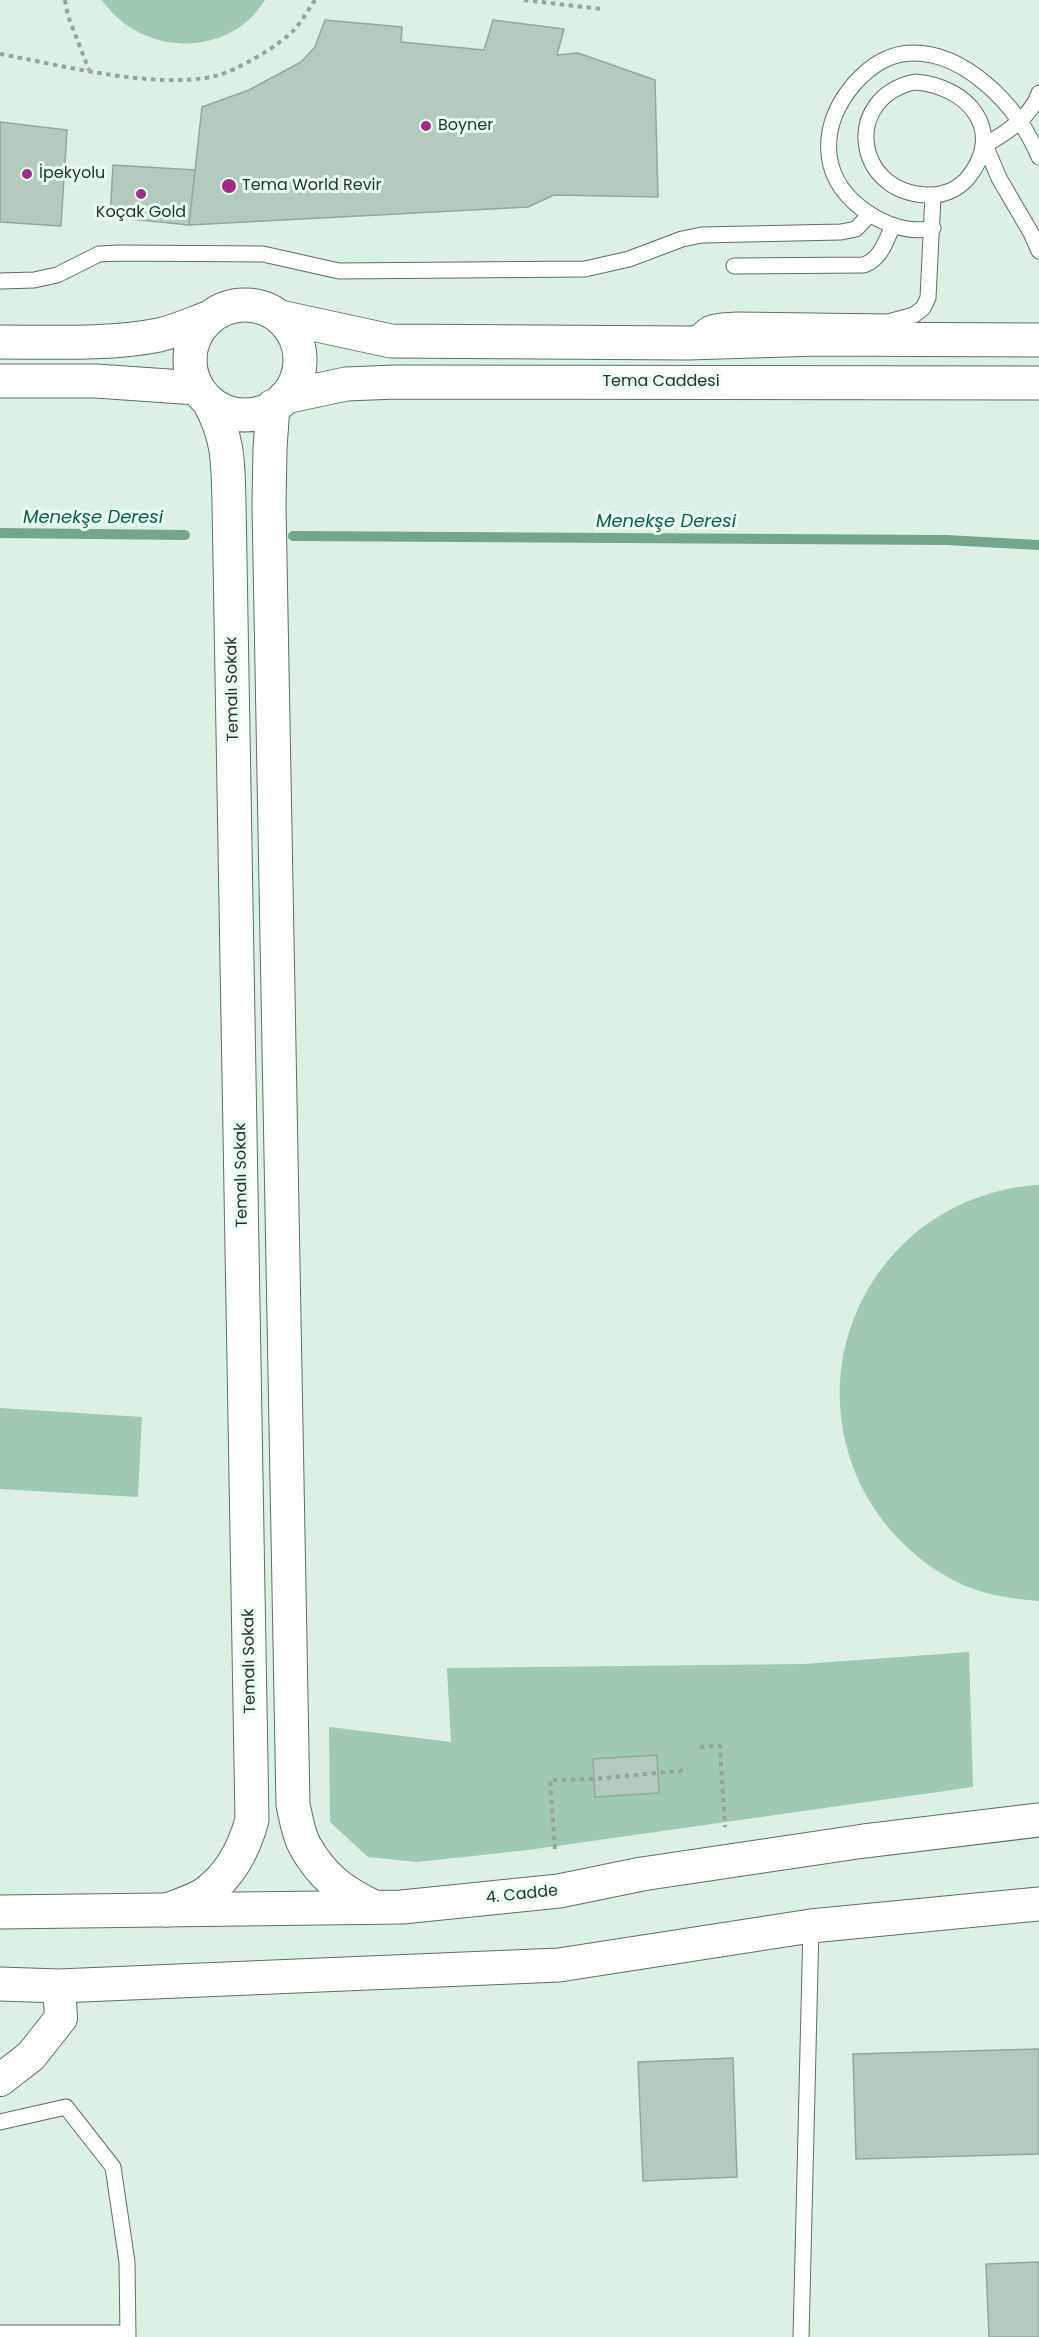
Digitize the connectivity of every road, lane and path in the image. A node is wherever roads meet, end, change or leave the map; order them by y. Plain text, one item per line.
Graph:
1 (65, 0) edge
2 (315, 0) edge
3 (524, 0) edge
4 (601, 9) dead end
5 (0, 54) edge
6 (89, 70) junction
7 (1039, 93) edge
8 (1020, 121) junction
9 (985, 145) junction
10 (1039, 158) edge
11 (933, 196) junction
12 (870, 214) junction
13 (893, 225) junction
14 (933, 228) junction
15 (1039, 251) edge
16 (734, 266) dead end
17 (0, 281) edge
18 (280, 317) junction
19 (208, 318) junction
20 (1039, 340) edge
21 (0, 342) edge
22 (688, 344) junction
23 (0, 381) edge
24 (1039, 383) edge
25 (203, 395) junction
26 (279, 401) junction
27 (700, 1747) dead end
28 (688, 1770) dead end
29 (1039, 1820) edge
30 (555, 1849) dead end
31 (727, 1861) junction
32 (1039, 1904) edge
33 (374, 1907) junction
34 (167, 1910) junction
35 (0, 1912) edge
36 (811, 1926) junction
37 (0, 1984) edge
38 (59, 1986) junction
39 (0, 2080) edge
40 (0, 2122) edge
41 (0, 2333) edge
42 (128, 2335) edge
43 (801, 2337) edge

1 - 6 path
2 - 6 path
3 - 4 path
5 - 6 path
7 - 8 lane
8 - 9 lane
8 - 10 lane
8 - 12 lane
9 - 11 lane
9 - 11 lane
9 - 15 lane
11 - 14 lane
12 - 13 lane
12 - 17 lane
13 - 14 lane
13 - 16 lane
14 - 22 lane
18 - 19 street
18 - 22 street
18 - 26 street
19 - 21 street
19 - 25 street
20 - 22 street
23 - 25 street
24 - 26 street, Tema Caddesi
25 - 26 street
25 - 34 street, Temalı Sokak
26 - 33 street
27 - 31 path
28 - 30 path
29 - 31 street, 4. Cadde
31 - 33 street, 4. Cadde
32 - 36 street
33 - 34 street, 4. Cadde
34 - 35 street, 4. Cadde
36 - 38 street
36 - 43 lane
37 - 38 street
38 - 39 street
40 - 42 lane
41 - 42 lane

